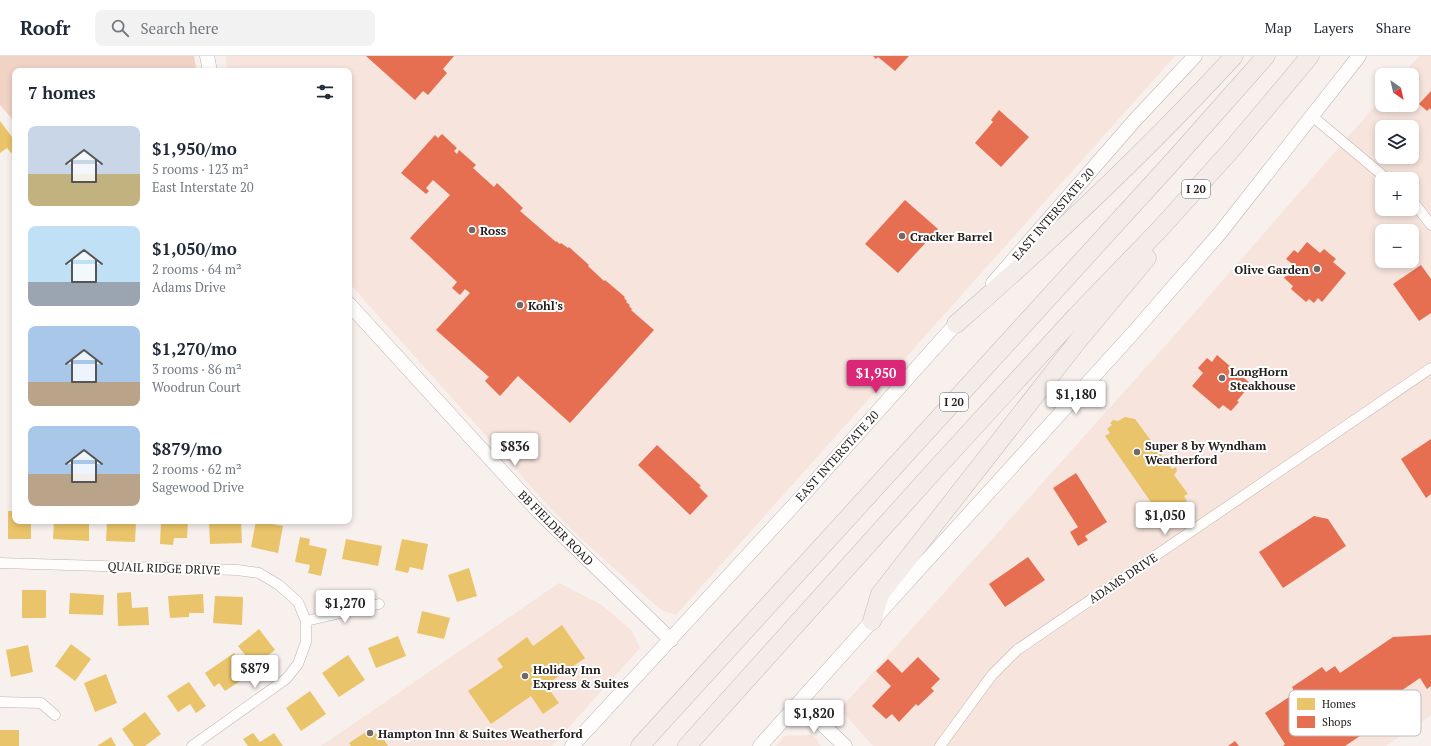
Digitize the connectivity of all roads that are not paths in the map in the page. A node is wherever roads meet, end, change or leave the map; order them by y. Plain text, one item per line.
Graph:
1 (207, 56) edge
2 (1195, 56) edge
3 (1234, 56) edge
4 (1266, 56) edge
5 (1310, 56) edge
6 (1359, 56) edge
7 (209, 68) edge
8 (1312, 116) junction
9 (1379, 172) edge
10 (1419, 209) edge
11 (1431, 225) edge
12 (1160, 230) junction
13 (352, 307) edge
14 (956, 324) junction
15 (1431, 368) edge
16 (0, 563) edge
17 (379, 604) dead end
18 (306, 621) junction
19 (872, 621) junction
20 (671, 640) junction
21 (0, 702) edge
22 (800, 702) junction
23 (55, 715) dead end
24 (192, 746) edge
25 (572, 746) edge
26 (640, 746) edge
27 (687, 746) edge
28 (760, 746) edge
29 (845, 746) edge
30 (940, 746) edge

1 - 7 main road
2 - 14 main road, EAST INTERSTATE 20
3 - 14 highway
4 - 26 highway, I 20
5 - 12 highway, I 20
6 - 8 main road
8 - 9 street
8 - 19 main road
10 - 11 street
12 - 19 highway
12 - 27 highway, I 20
13 - 20 main road, BB FIELDER ROAD
14 - 20 main road, EAST INTERSTATE 20
15 - 30 street, ADAMS DRIVE
16 - 18 street, QUAIL RIDGE DRIVE
17 - 18 street
18 - 24 street
19 - 22 main road
20 - 25 main road, EAST INTERSTATE 20
21 - 23 street
22 - 28 main road
22 - 29 main road

